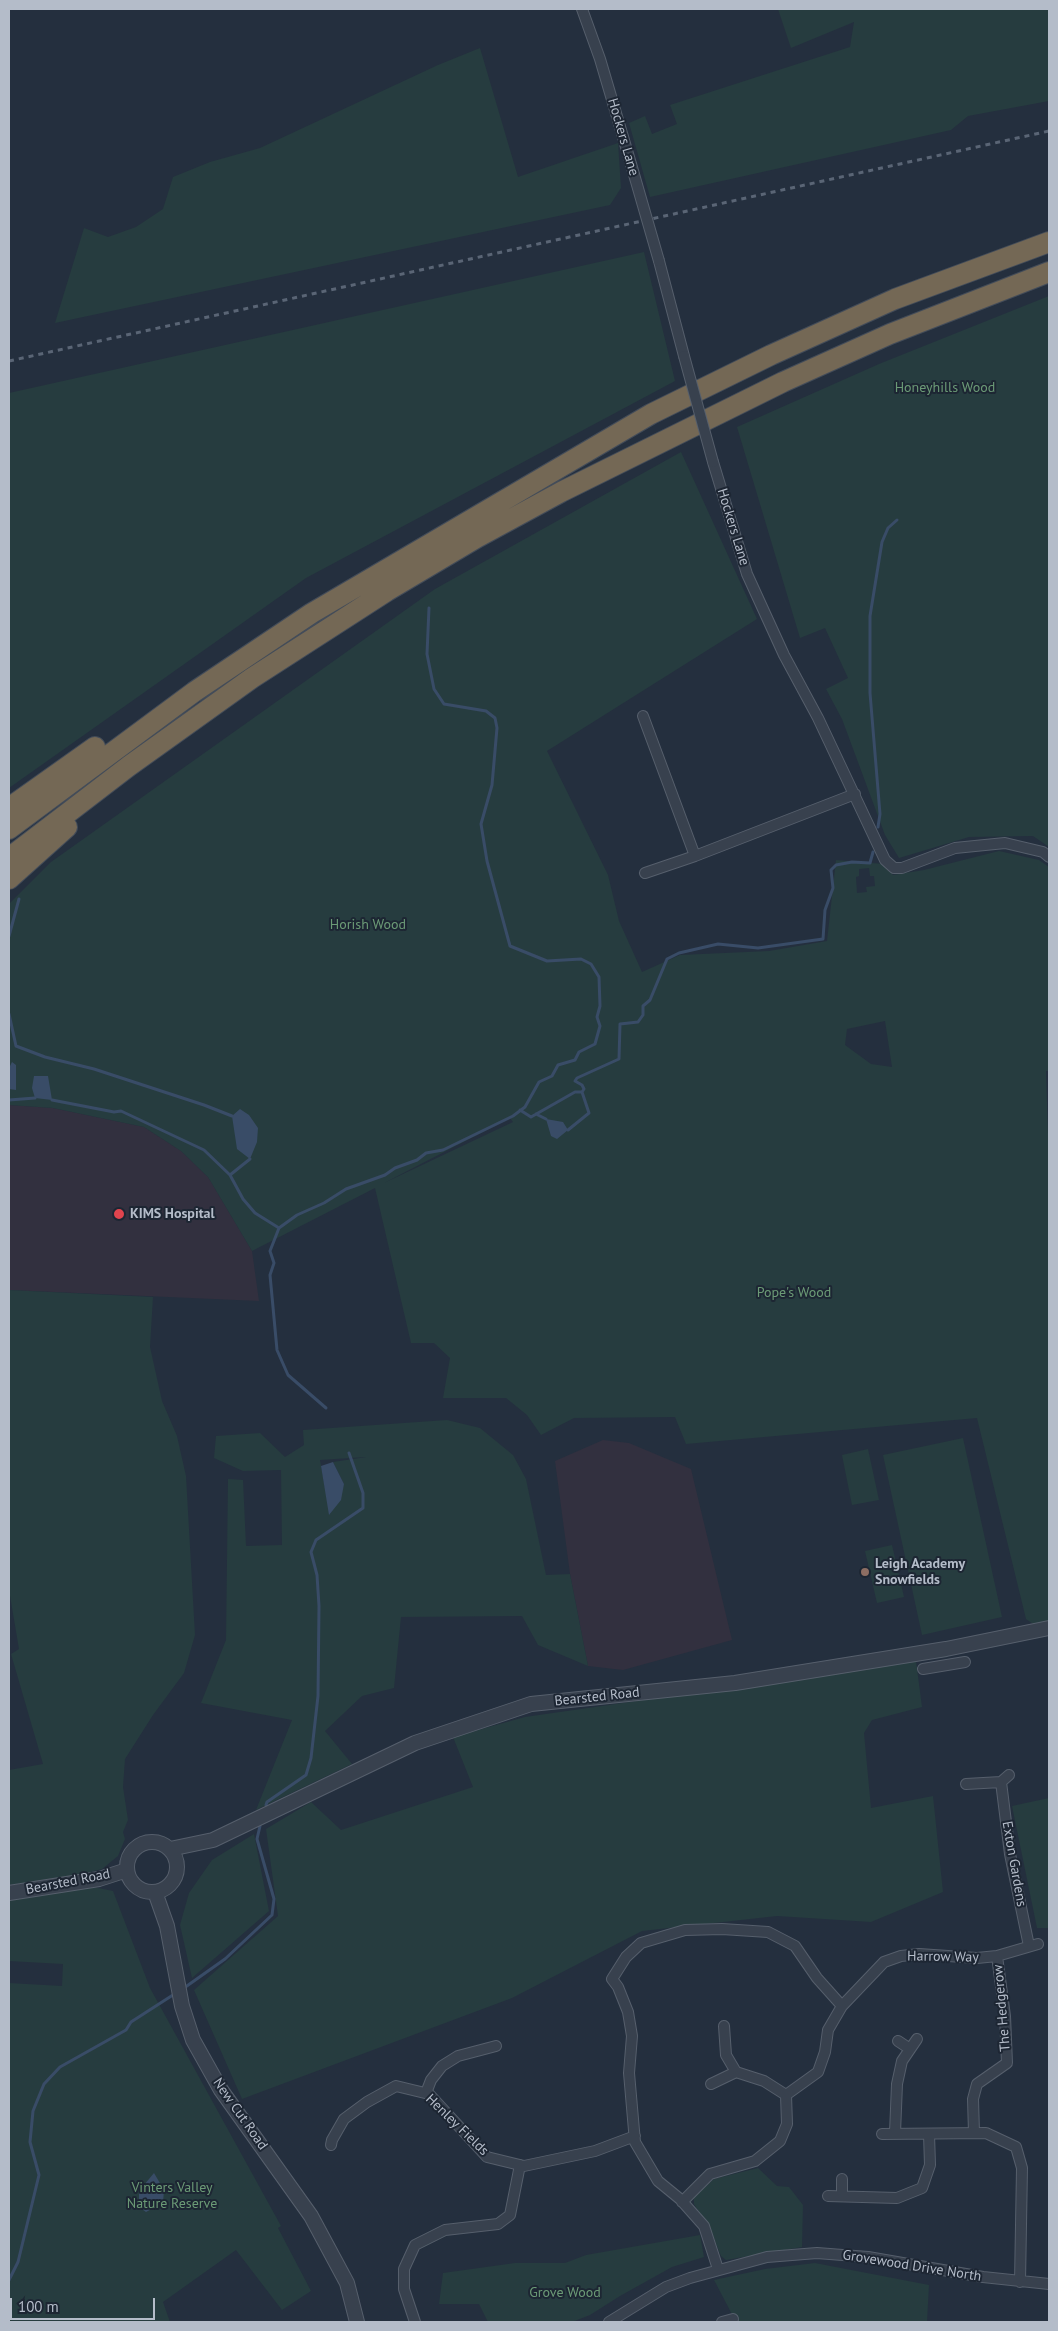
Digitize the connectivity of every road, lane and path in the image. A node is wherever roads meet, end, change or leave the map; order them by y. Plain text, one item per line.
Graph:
1 (582, 9) edge
2 (1049, 242) edge
3 (1049, 272) edge
4 (194, 692) junction
5 (643, 716) dead end
6 (129, 766) junction
7 (855, 794) junction
8 (9, 808) edge
9 (9, 829) edge
10 (695, 856) junction
11 (1049, 857) edge
12 (9, 858) edge
13 (645, 873) dead end
14 (9, 879) edge
15 (1049, 1628) edge
16 (946, 1649) junction
17 (965, 1662) dead end
18 (950, 1664) junction
19 (923, 1669) dead end
20 (966, 1784) dead end
21 (170, 1849) junction
22 (127, 1870) junction
23 (155, 1892) junction
24 (9, 1893) edge
25 (1033, 1945) joint
26 (997, 1956) junction
27 (842, 2006) junction
28 (724, 2026) dead end
29 (917, 2039) dead end
30 (898, 2041) dead end
31 (496, 2046) dead end
32 (910, 2049) junction
33 (736, 2072) junction
34 (711, 2084) dead end
35 (426, 2093) junction
36 (786, 2095) junction
37 (895, 2133) junction
38 (974, 2133) junction
39 (882, 2134) dead end
40 (929, 2134) junction
41 (635, 2136) junction
42 (331, 2145) dead end
43 (520, 2165) junction
44 (842, 2180) dead end
45 (828, 2196) dead end
46 (842, 2196) junction
47 (682, 2202) junction
48 (718, 2269) junction
49 (1020, 2282) junction
50 (1049, 2284) edge
51 (357, 2322) edge
52 (415, 2322) edge
53 (609, 2322) edge

1 - 7 street, Hockers Lane, bridge
2 - 4 highway
3 - 6 highway
4 - 8 highway
4 - 9 highway
5 - 10 street
6 - 12 highway
6 - 14 highway
7 - 10 street
7 - 11 street, Hockers Lane
10 - 13 street
15 - 16 street, Bearsted Road
16 - 18 street
16 - 21 street, Bearsted Road
17 - 18 street
18 - 19 street
20 - 25 street, Exton Gardens
21 - 22 street
21 - 23 street
22 - 23 street
22 - 24 street, Bearsted Road
23 - 51 street, New Cut Road
25 - 26 street, Harrow Way
26 - 27 street, Harrow Way
26 - 38 street, The Hedgerow
27 - 36 street, Harrow Way
27 - 41 street
28 - 33 street
29 - 32 street
30 - 32 street
31 - 35 street
32 - 37 street
33 - 34 street
33 - 36 street
35 - 42 street, Henley Fields
35 - 43 street, Henley Fields
36 - 47 street
37 - 39 street
37 - 40 street
38 - 40 street
38 - 49 street
40 - 46 street
41 - 43 street, Henley Fields
41 - 47 street
43 - 52 street
44 - 46 street
45 - 46 street
47 - 48 street
48 - 49 street, Grovewood Drive North
48 - 53 street, Grovewood Drive North
49 - 50 street, Grovewood Drive North

